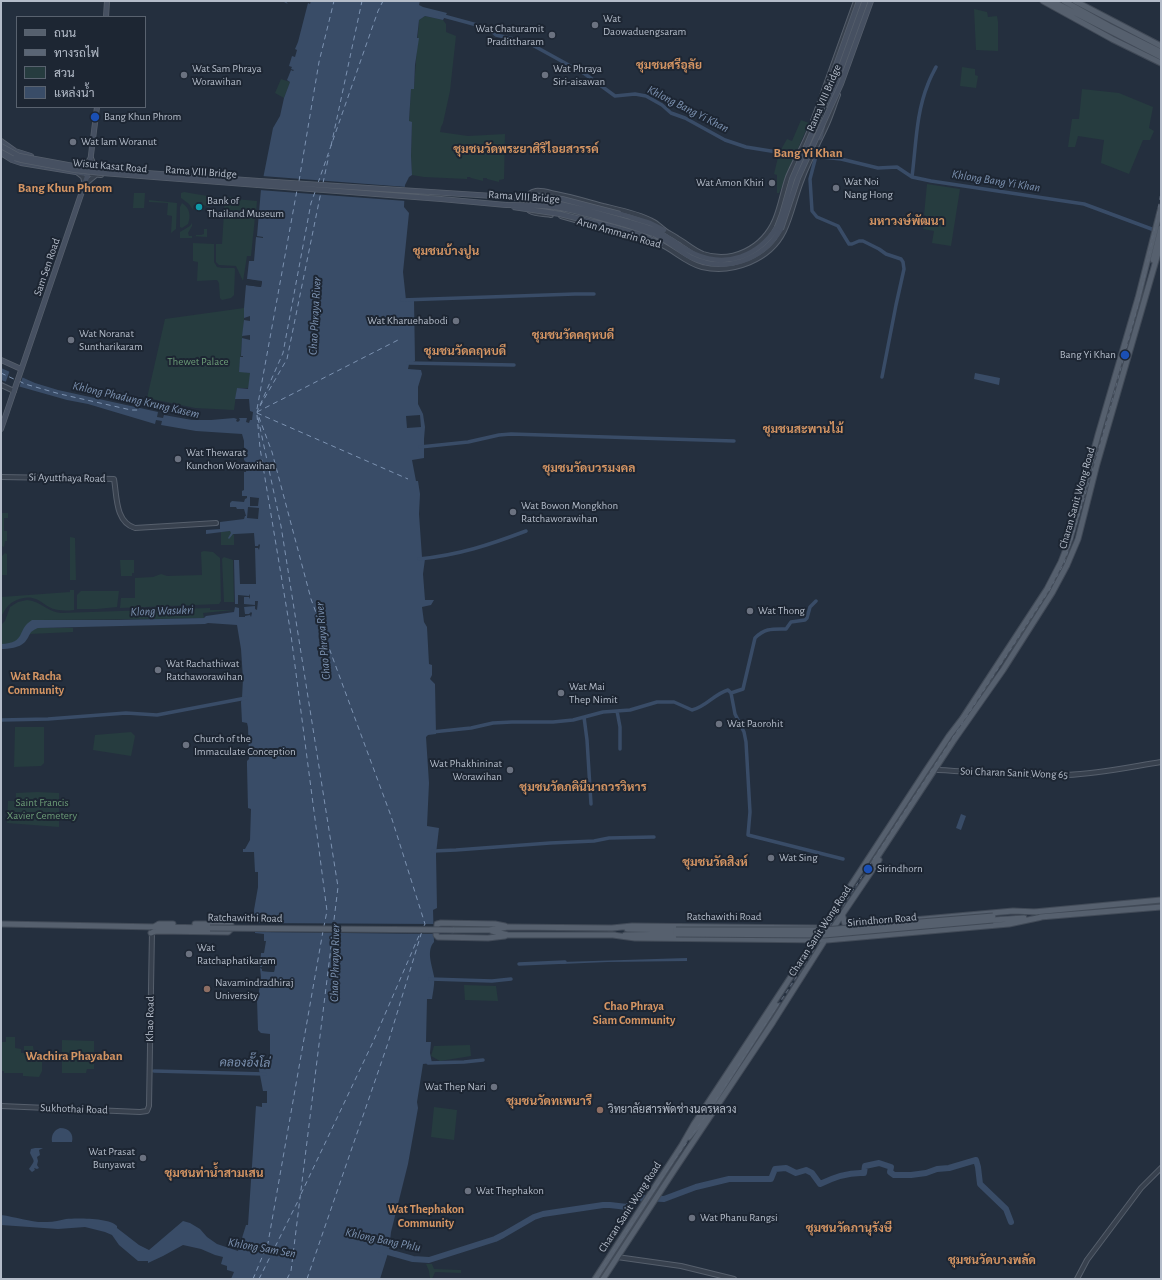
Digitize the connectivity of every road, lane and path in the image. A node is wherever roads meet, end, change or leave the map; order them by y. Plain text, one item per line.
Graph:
1 (107, 1) edge
2 (858, 1) edge
3 (864, 1) edge
4 (868, 1) edge
5 (872, 1) edge
6 (1043, 1) edge
7 (1064, 1) edge
8 (1069, 1) edge
9 (1075, 1) edge
10 (1053, 4) edge
11 (106, 16) edge
12 (1157, 44) edge
13 (1161, 51) edge
14 (1138, 53) junction
15 (1160, 60) edge
16 (1161, 67) edge
17 (835, 83) junction
18 (97, 108) edge
19 (810, 130) junction
20 (820, 138) junction
21 (1, 141) edge
22 (1, 148) edge
23 (1, 153) edge
24 (91, 158) junction
25 (81, 166) junction
26 (89, 167) junction
27 (95, 168) junction
28 (77, 173) junction
29 (88, 174) junction
30 (97, 175) junction
31 (197, 176) junction
32 (196, 181) junction
33 (85, 184) junction
34 (539, 191) junction
35 (509, 197) junction
36 (506, 205) junction
37 (1161, 207) edge
38 (1158, 230) edge
39 (665, 231) junction
40 (1161, 243) edge
41 (661, 244) junction
42 (1153, 259) junction
43 (1150, 280) junction
44 (1142, 281) junction
45 (1, 360) edge
46 (20, 371) junction
47 (1, 385) edge
48 (14, 389) junction
49 (1, 429) edge
50 (1097, 436) junction
51 (1105, 438) junction
52 (1, 477) edge
53 (216, 523) dead end
54 (1057, 570) junction
55 (1063, 572) junction
56 (964, 721) junction
57 (1161, 762) edge
58 (938, 770) junction
59 (873, 861) tunnel mouth
60 (861, 870) junction
61 (870, 873) junction
62 (1161, 900) edge
63 (1161, 907) edge
64 (1037, 912) junction
65 (842, 914) junction
66 (1042, 917) junction
67 (993, 918) junction
68 (890, 922) junction
69 (1, 924) edge
70 (854, 926) junction
71 (508, 927) junction
72 (834, 927) junction
73 (612, 928) junction
74 (823, 928) junction
75 (152, 930) junction
76 (489, 930) junction
77 (676, 932) junction
78 (508, 935) junction
79 (613, 935) junction
80 (889, 935) junction
81 (815, 940) junction
82 (825, 940) junction
83 (790, 978) junction
84 (800, 980) junction
85 (1, 1106) edge
86 (147, 1111) joint
87 (682, 1145) junction
88 (688, 1149) junction
89 (1161, 1168) edge
90 (617, 1257) junction
91 (595, 1279) edge
92 (603, 1279) edge
93 (734, 1279) edge
94 (1077, 1279) edge

1 - 11 main road
2 - 19 street, Arun Ammarin Road
2 - 35 main road, Rama VIII Bridge, bridge
3 - 17 main road
4 - 17 main road
5 - 20 street, Arun Ammarin Road
5 - 36 main road, Rama VIII Bridge, bridge
6 - 10 main road
7 - 13 main road
8 - 12 main road
9 - 12 main road
10 - 14 main road
10 - 15 main road
10 - 15 main road
12 - 13 main road
14 - 15 main road
14 - 16 main road
17 - 19 main road
17 - 20 main road
18 - 24 main road, Sam Sen Road
19 - 39 street, Arun Ammarin Road
20 - 41 street, Arun Ammarin Road, bridge
21 - 25 main road, Wisut Kasat Road
22 - 35 main road, Rama VIII Bridge, bridge
22 - 36 main road, Rama VIII Bridge, bridge
23 - 28 main road, Wisut Kasat Road
24 - 25 street
24 - 26 main road, Sam Sen Road
24 - 27 street
25 - 26 main road, Wisut Kasat Road
25 - 28 main road
26 - 27 street, Wisut Kasat Road
26 - 29 main road, Sam Sen Road
27 - 31 street, Wisut Kasat Road
28 - 29 main road, Wisut Kasat Road
28 - 33 street
29 - 30 street, Wisut Kasat Road
29 - 33 main road, Sam Sen Road
30 - 32 street, Wisut Kasat Road
30 - 33 street
31 - 32 street
31 - 32 street, Wisut Kasat Road
33 - 46 main road, Sam Sen Road
34 - 39 street, Arun Ammarin Road
34 - 39 street, Arun Ammarin Road
34 - 41 street, Arun Ammarin Road
35 - 39 main road, bridge
36 - 41 main road, bridge
37 - 38 main road, Charan Sanit Wong Road
38 - 42 main road, Charan Sanit Wong Road
38 - 44 main road, Charan Sanit Wong Road
40 - 43 main road, Charan Sanit Wong Road
42 - 43 main road, Charan Sanit Wong Road
42 - 44 main road, Charan Sanit Wong Road
43 - 51 main road, Charan Sanit Wong Road
44 - 50 main road, Charan Sanit Wong Road
45 - 46 main road
46 - 48 main road, Sam Sen Road
47 - 48 street
48 - 49 main road, Sam Sen Road
50 - 51 main road
50 - 54 main road, Charan Sanit Wong Road
51 - 55 main road, Charan Sanit Wong Road
52 - 53 street, Si Ayutthaya Road
54 - 55 main road
54 - 56 main road, Charan Sanit Wong Road
55 - 56 main road, Charan Sanit Wong Road
56 - 58 main road, Charan Sanit Wong Road
56 - 59 main road, Charan Sanit Wong Road
56 - 60 main road, Charan Sanit Wong Road
57 - 58 street, Soi Charan Sanit Wong 65
58 - 61 main road, Charan Sanit Wong Road
60 - 61 main road
60 - 74 main road, Charan Sanit Wong Road
61 - 65 main road, Charan Sanit Wong Road
62 - 64 main road, Sirindhorn Road
63 - 66 main road, Sirindhorn Road
64 - 67 main road, Sirindhorn Road
64 - 68 main road, Sirindhorn Road
65 - 70 main road
65 - 72 main road, Charan Sanit Wong Road
66 - 67 main road, Sirindhorn Road
66 - 80 main road, Sirindhorn Road
67 - 77 main road, Sirindhorn Road, bridge
68 - 70 main road, Sirindhorn Road
68 - 80 main road
69 - 75 main road, Ratchawithi Road
70 - 72 main road, Sirindhorn Road
71 - 73 main road, Ratchawithi Road
71 - 76 main road, Ratchawithi Road
71 - 78 main road
72 - 74 main road, Ratchawithi Road
72 - 82 main road, Charan Sanit Wong Road
73 - 74 main road, Ratchawithi Road
73 - 77 main road, Ratchawithi Road
74 - 81 main road, Charan Sanit Wong Road
75 - 75 main road
75 - 76 main road, Ratchawithi Road, bridge
75 - 86 street, Khao Road
76 - 78 main road, Ratchawithi Road
77 - 79 main road, Ratchawithi Road
78 - 79 main road, Ratchawithi Road
79 - 81 main road, Ratchawithi Road
80 - 82 main road, Sirindhorn Road
81 - 82 main road, Sirindhorn Road
81 - 83 main road, Charan Sanit Wong Road
82 - 84 main road, Charan Sanit Wong Road
83 - 84 main road
83 - 87 main road, Charan Sanit Wong Road
84 - 88 main road, Charan Sanit Wong Road
85 - 86 street, Sukhothai Road
87 - 88 main road, Charan Sanit Wong Road
87 - 91 main road, Charan Sanit Wong Road
88 - 90 main road, Charan Sanit Wong Road
89 - 94 street
90 - 92 main road, Charan Sanit Wong Road
90 - 93 street

